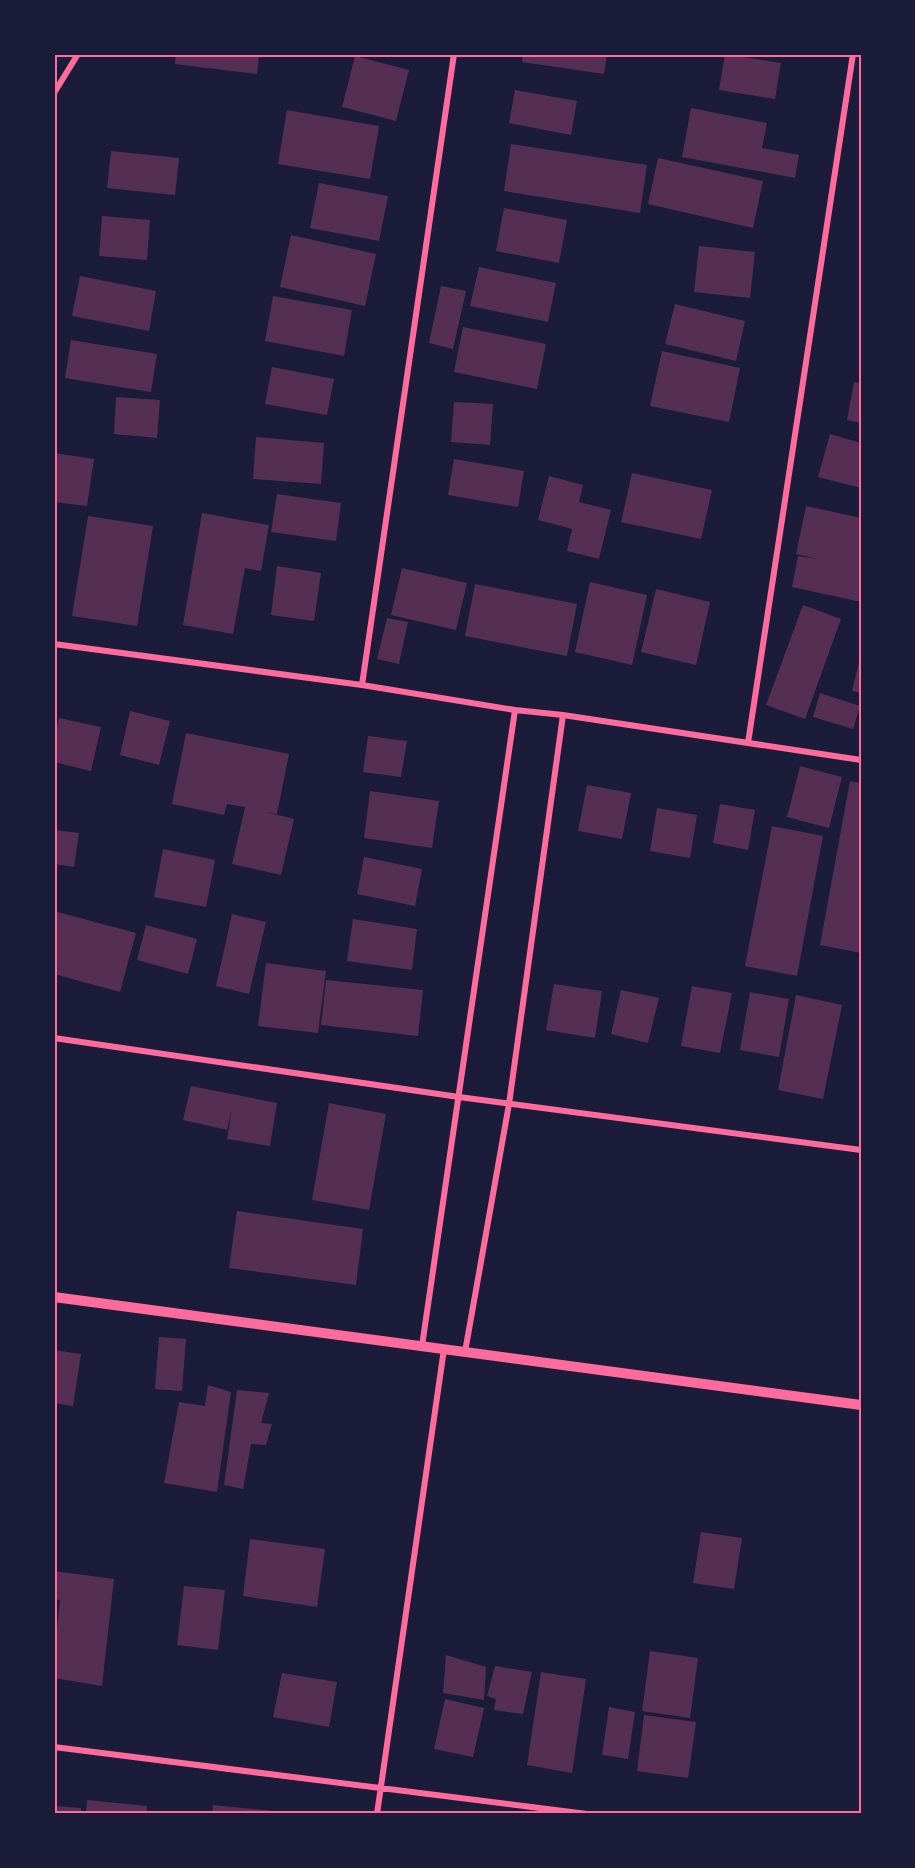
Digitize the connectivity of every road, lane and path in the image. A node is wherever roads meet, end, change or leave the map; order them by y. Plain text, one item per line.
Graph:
1 (78, 54) edge
2 (454, 54) edge
3 (853, 54) edge
4 (54, 93) edge
5 (54, 644) edge
6 (362, 685) junction
7 (514, 710) junction
8 (563, 715) junction
9 (748, 743) junction
10 (861, 760) edge
11 (54, 1038) edge
12 (459, 1097) junction
13 (509, 1104) junction
14 (861, 1150) edge
15 (54, 1297) edge
16 (422, 1346) junction
17 (444, 1349) junction
18 (465, 1352) junction
19 (861, 1405) edge
20 (54, 1747) edge
21 (381, 1789) junction
22 (377, 1814) edge
23 (587, 1814) edge

1 - 4 street
2 - 6 street
3 - 9 street
5 - 6 street
6 - 7 street
7 - 8 street
7 - 12 street
8 - 9 street
8 - 13 street
9 - 10 street
11 - 12 street
12 - 13 street
12 - 16 street
13 - 14 street
13 - 18 street
15 - 16 street
16 - 17 street
17 - 18 street
17 - 21 street
18 - 19 street
20 - 21 street
21 - 22 street
21 - 23 street

